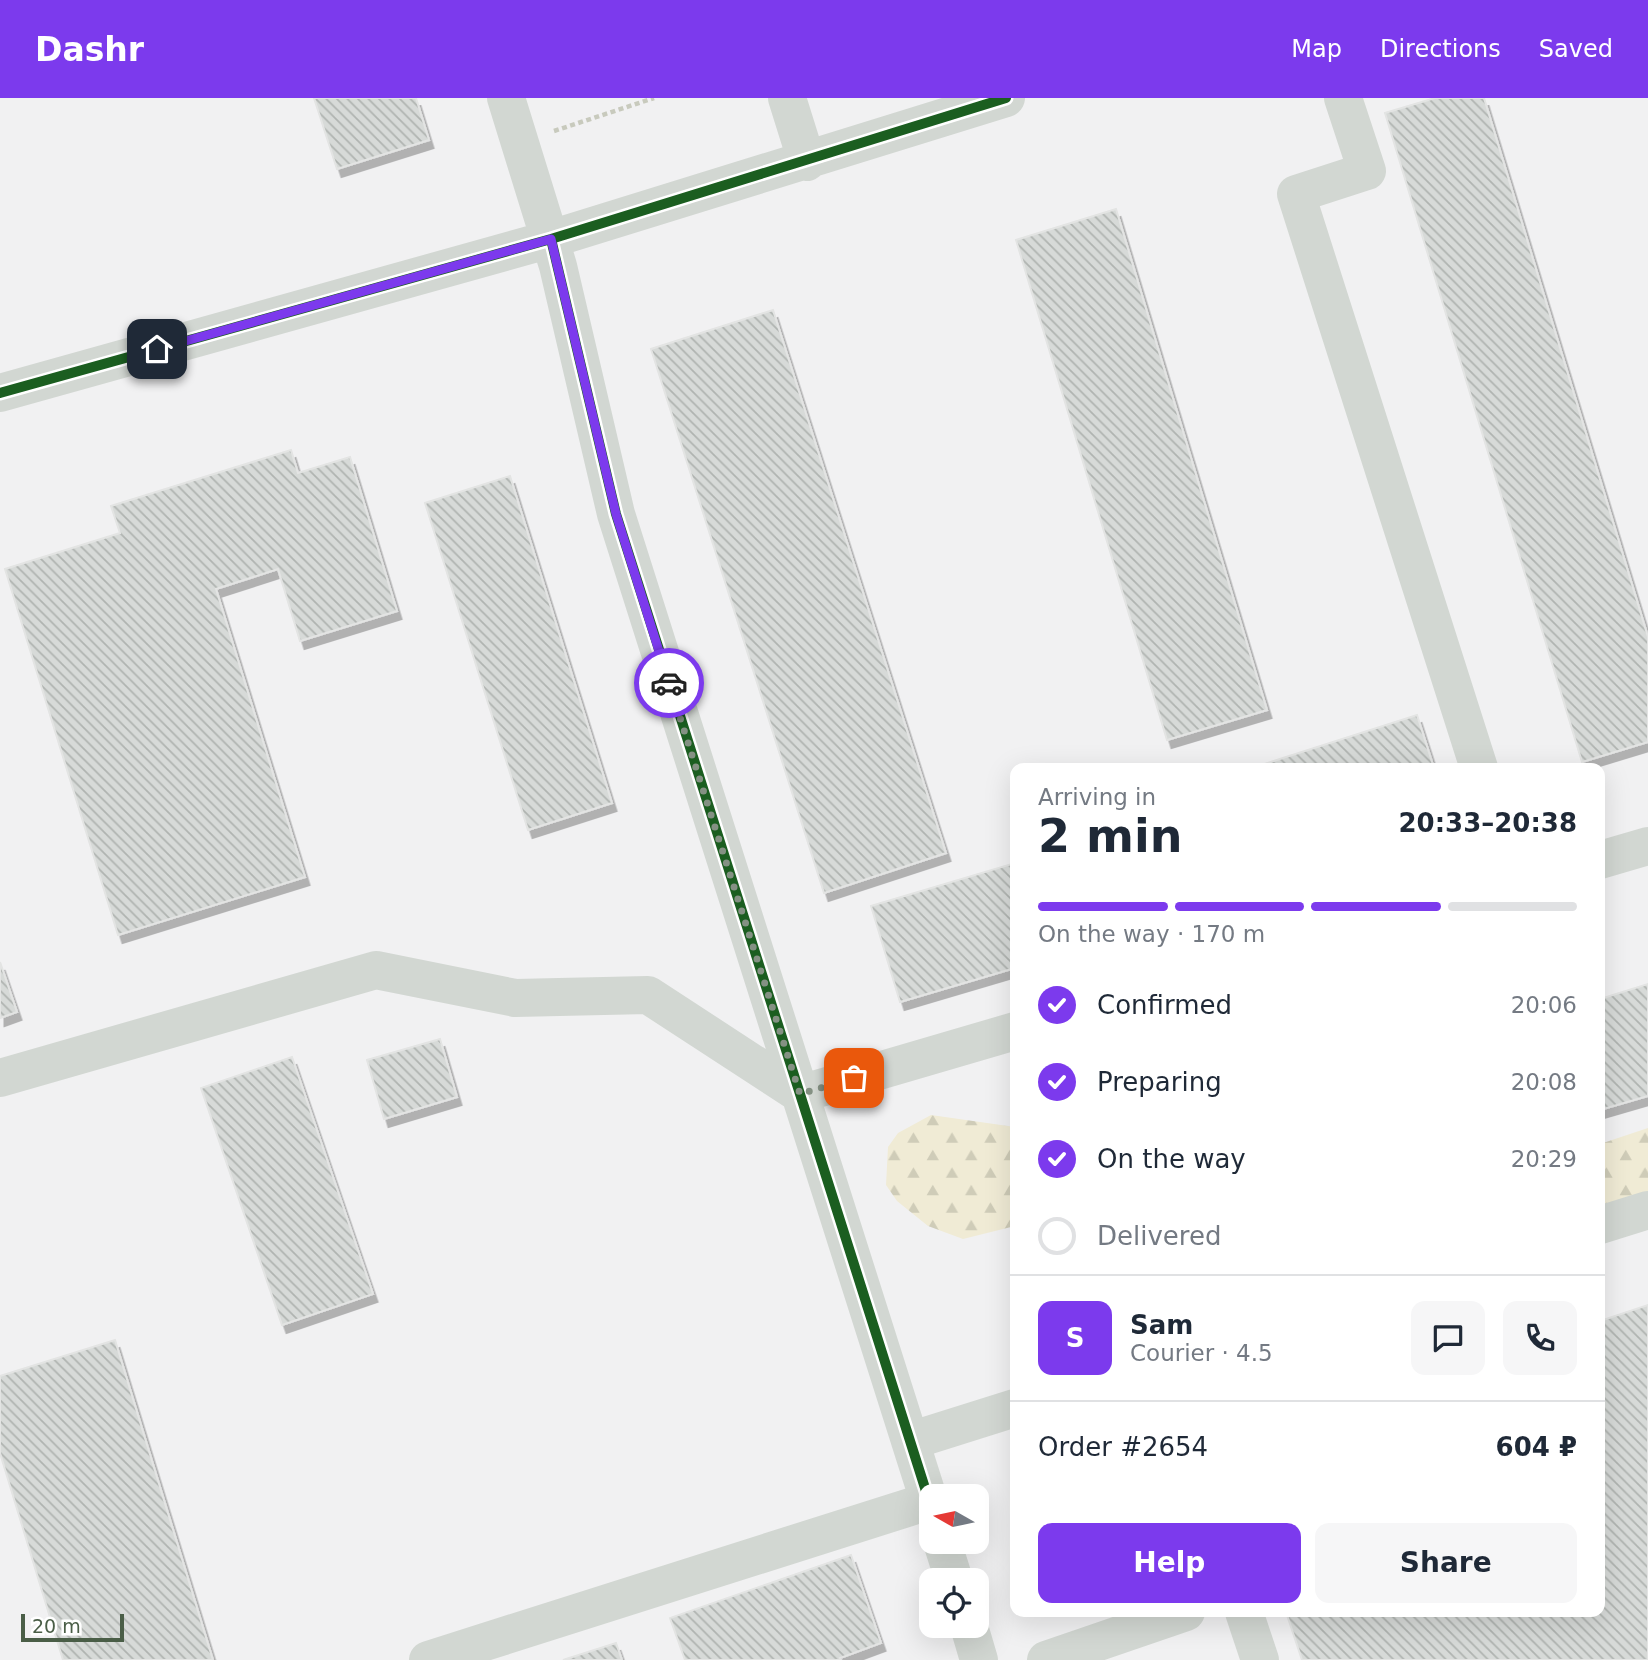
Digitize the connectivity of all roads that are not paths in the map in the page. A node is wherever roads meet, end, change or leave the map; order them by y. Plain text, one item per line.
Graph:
1 (506, 98) edge
2 (787, 98) edge
3 (1006, 98) edge
4 (1343, 98) edge
5 (807, 162) junction
6 (551, 239) junction
7 (0, 393) edge
8 (1477, 763) edge
9 (1648, 846) edge
10 (1605, 859) edge
11 (1010, 1032) edge
12 (0, 1078) edge
13 (800, 1094) junction
14 (1648, 1210) edge
15 (1605, 1223) edge
16 (1010, 1410) edge
17 (910, 1441) junction
18 (924, 1484) edge
19 (919, 1507) edge
20 (1171, 1617) edge
21 (1246, 1617) edge
22 (972, 1638) edge
23 (428, 1660) edge
24 (979, 1660) edge
25 (1046, 1660) edge
26 (1260, 1660) edge

1 - 6 street
2 - 5 street
3 - 5 street
4 - 8 street
5 - 6 street
6 - 7 street
6 - 13 street
9 - 10 street
11 - 13 street
12 - 13 street
13 - 17 street
14 - 15 street
16 - 17 street
17 - 18 street
19 - 23 street
20 - 25 street
21 - 26 street
22 - 24 street

